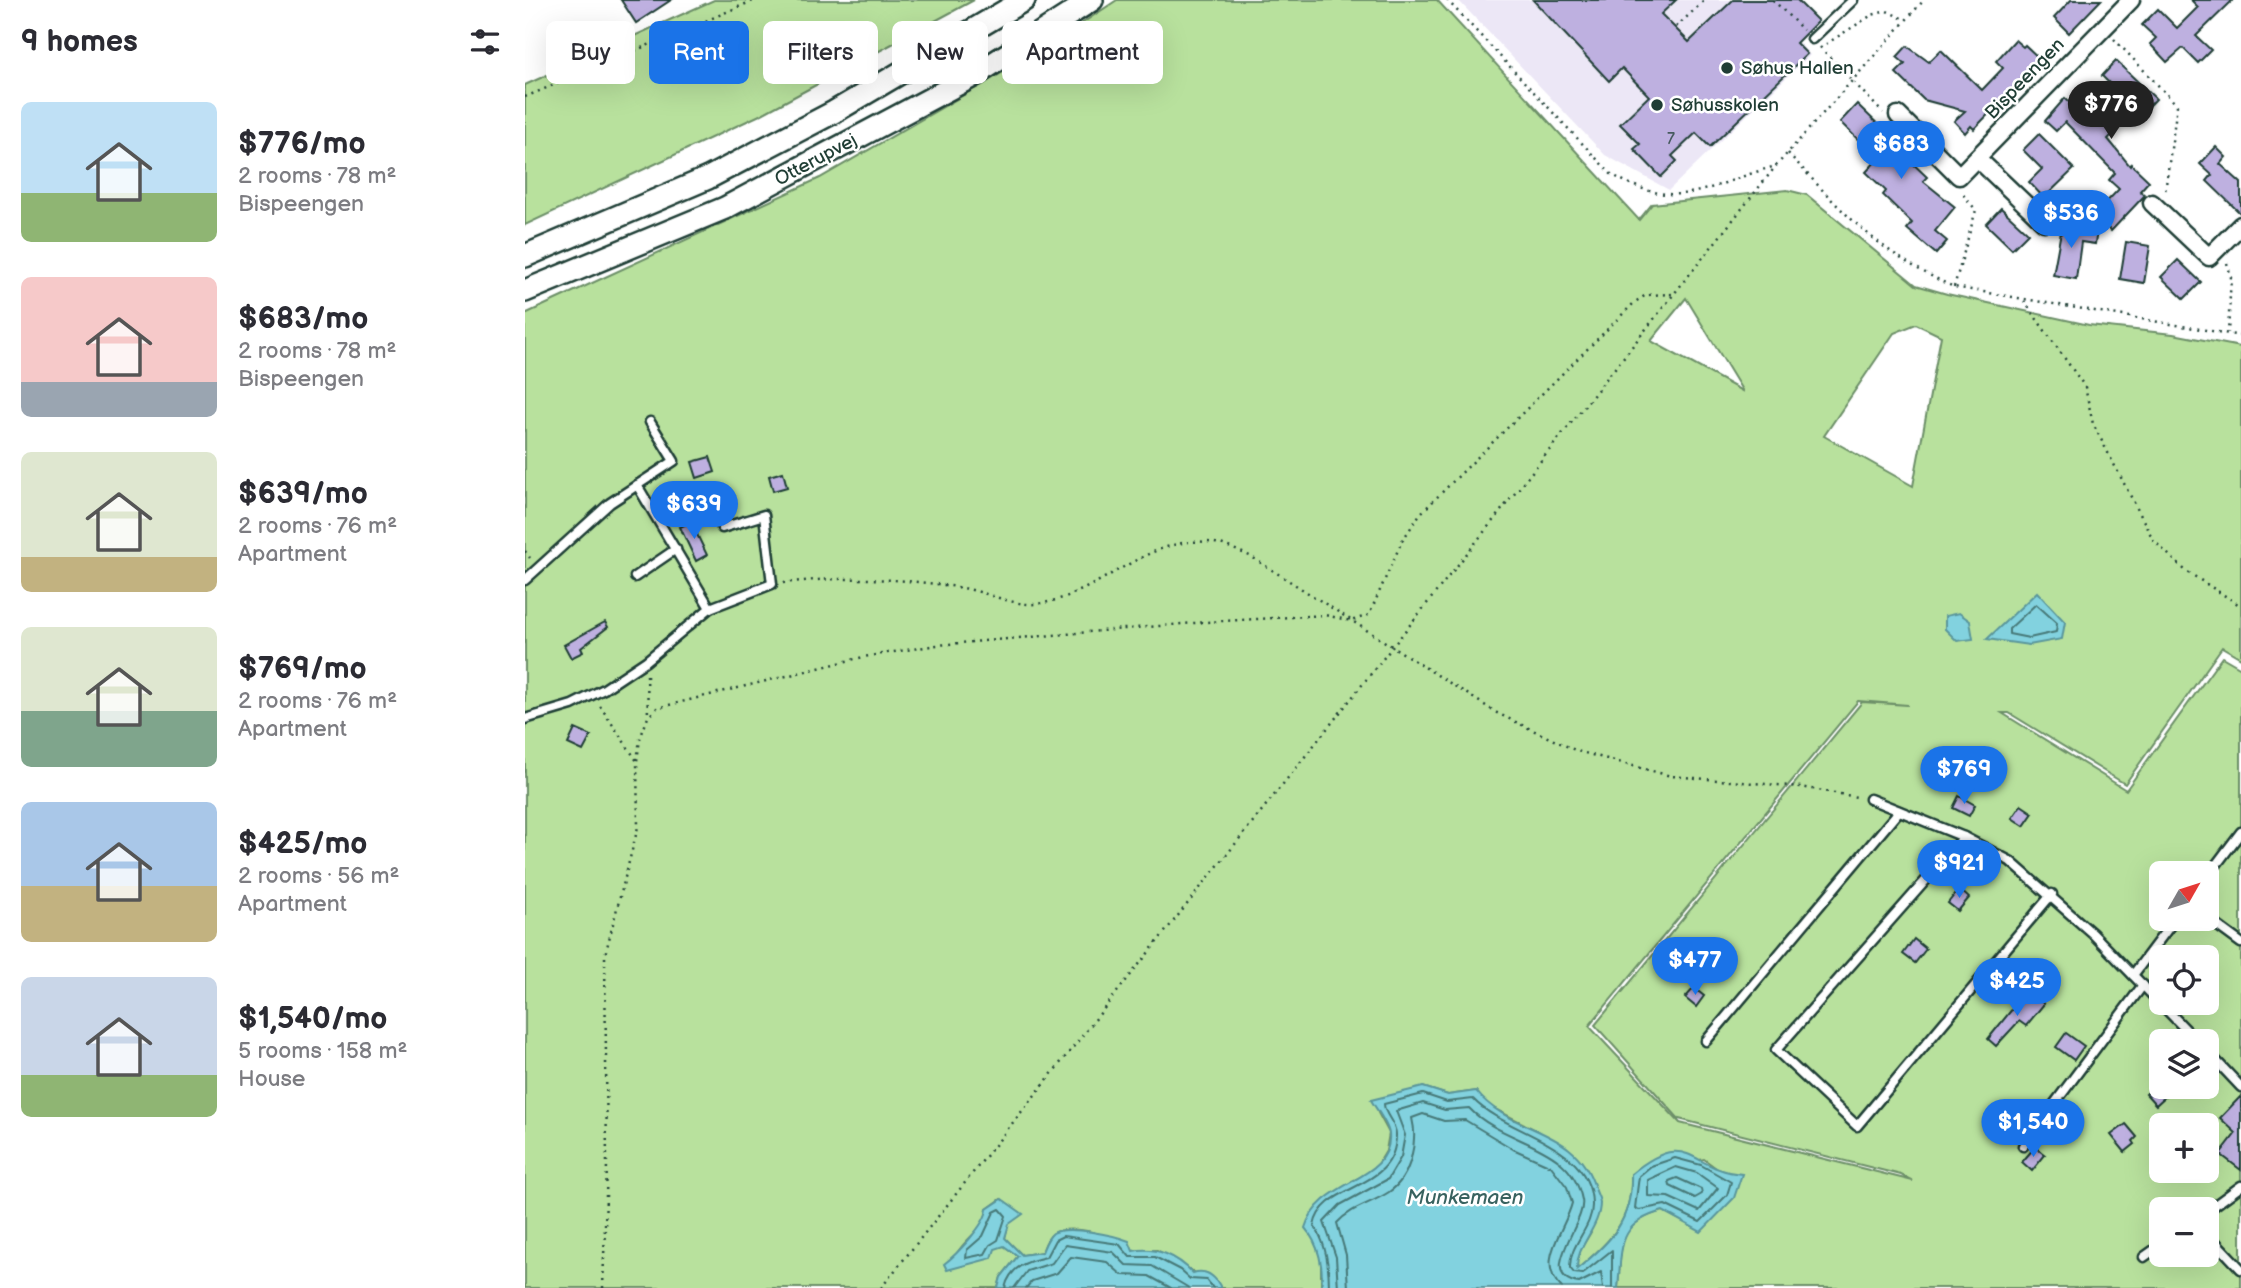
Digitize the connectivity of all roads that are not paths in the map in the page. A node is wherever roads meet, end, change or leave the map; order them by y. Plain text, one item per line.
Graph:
1 (1024, 0) edge
2 (1092, 0) edge
3 (1853, 0) edge
4 (2131, 0) edge
5 (1812, 39) road end
6 (1898, 115) road end
7 (1977, 158) junction
8 (2153, 203) road end
9 (2044, 222) dead end
10 (2241, 225) edge
11 (525, 256) edge
12 (525, 291) edge
13 (650, 422) dead end
14 (637, 485) junction
15 (722, 528) dead end
16 (676, 548) junction
17 (635, 577) dead end
18 (525, 580) edge
19 (710, 608) junction
20 (525, 719) edge
21 (1870, 799) road end
22 (1899, 811) junction
23 (2241, 832) edge
24 (1964, 836) junction
25 (2219, 861) edge
26 (2052, 894) junction
27 (2219, 927) edge
28 (2166, 931) edge
29 (2241, 943) edge
30 (2133, 975) junction
31 (2143, 985) junction
32 (2185, 1029) edge
33 (1706, 1041) dead end
34 (2219, 1064) edge
35 (2241, 1087) edge
36 (2023, 1146) dead end
37 (2241, 1186) edge
38 (2219, 1203) edge
39 (2219, 1246) edge
40 (2149, 1253) edge
41 (2144, 1257) dead end
42 (2241, 1269) edge

1 - 11 main road, Otterupvej
2 - 12 main road, Otterupvej
3 - 5 lane
4 - 7 street, Bispeengen
6 - 7 street, Bispeengen
7 - 9 street
8 - 10 street
13 - 14 lane
14 - 16 lane
14 - 18 lane
15 - 19 lane
16 - 17 lane
16 - 19 lane
19 - 20 lane
21 - 22 lane
22 - 24 lane
22 - 33 lane
23 - 25 lane
24 - 26 lane
24 - 26 lane
26 - 30 lane
27 - 29 lane
28 - 30 lane
30 - 31 lane
31 - 32 lane
31 - 36 lane
34 - 35 lane
37 - 38 lane
39 - 42 lane
40 - 41 lane

